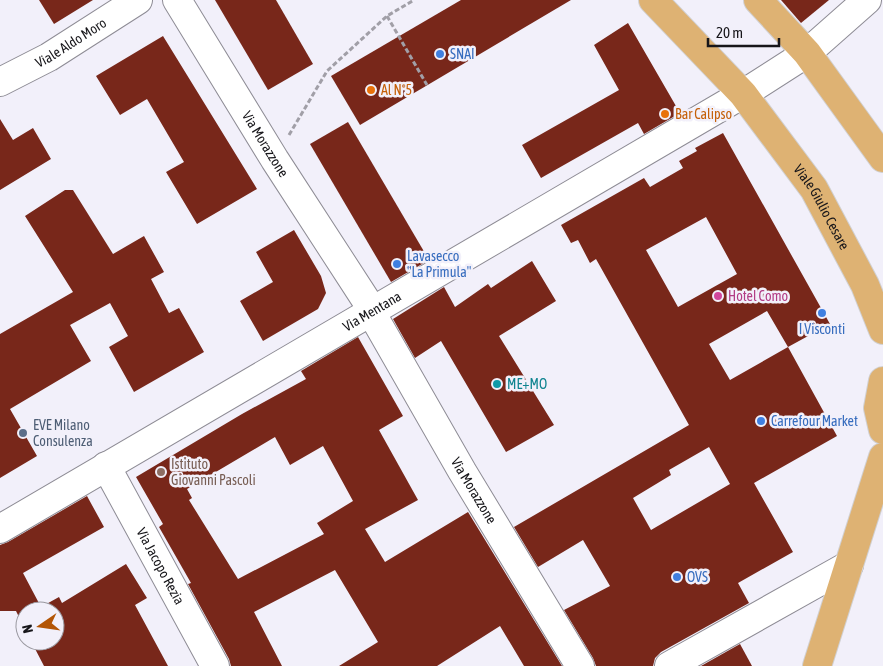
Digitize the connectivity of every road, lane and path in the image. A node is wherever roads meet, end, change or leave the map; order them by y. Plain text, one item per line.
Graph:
1 (138, 0) edge
2 (177, 0) edge
3 (414, 0) edge
4 (653, 0) edge
5 (758, 0) edge
6 (867, 0) edge
7 (387, 16) junction
8 (807, 53) junction
9 (0, 82) edge
10 (426, 85) dead end
11 (743, 94) junction
12 (883, 158) edge
13 (275, 160) junction
14 (372, 311) junction
15 (883, 330) edge
16 (883, 382) edge
17 (883, 430) edge
18 (883, 457) edge
19 (106, 466) junction
20 (0, 529) edge
21 (849, 565) junction
22 (215, 666) edge
23 (580, 666) edge
24 (669, 666) edge
25 (817, 666) edge

1 - 9 street, Viale Aldo Moro
2 - 13 street, Via Morazzone
3 - 7 path
4 - 11 main road, Viale Giulio Cesare
5 - 8 main road
6 - 8 street, Via Mentana
7 - 10 path
7 - 13 path
8 - 11 street, Via Mentana
8 - 12 main road
11 - 14 street, Via Mentana
11 - 15 main road, Viale Giulio Cesare
13 - 14 street, Via Morazzone
14 - 19 street, Via Mentana
14 - 23 street, Via Morazzone
16 - 17 main road
18 - 21 main road
19 - 20 street, Via Mentana
19 - 22 street, Via Jacopo Rezia
21 - 24 street
21 - 25 main road

